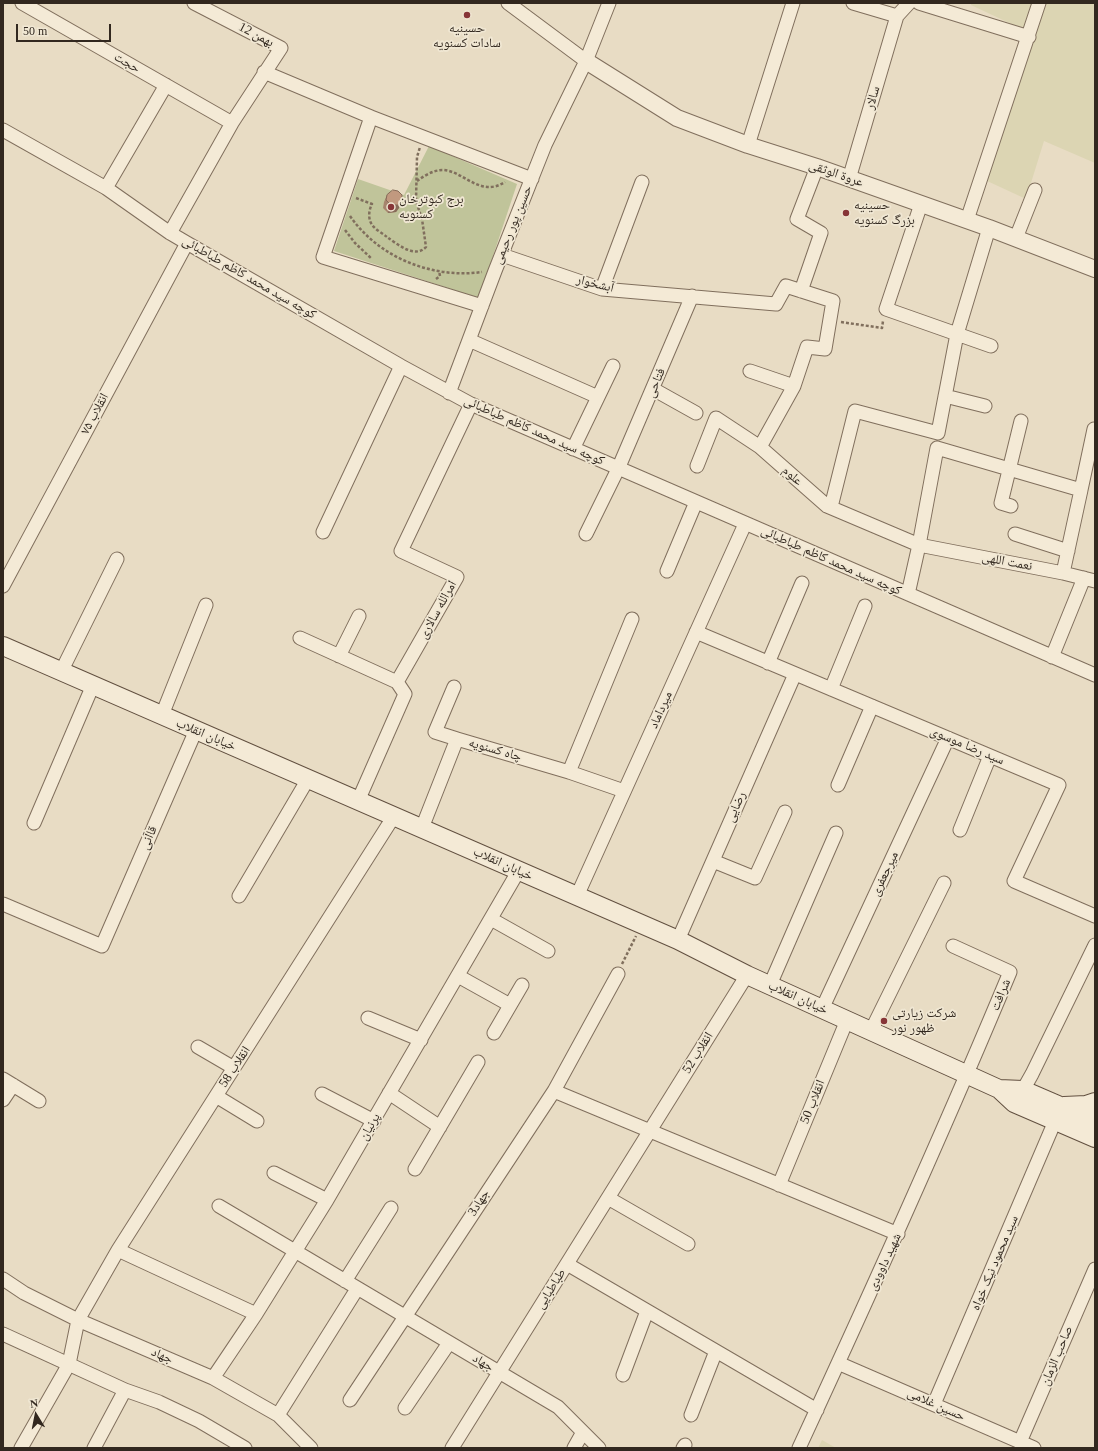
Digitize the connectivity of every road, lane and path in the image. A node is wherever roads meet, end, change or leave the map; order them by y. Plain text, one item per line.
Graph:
1 (22, 3) edge
2 (194, 3) edge
3 (508, 3) edge
4 (609, 3) edge
5 (793, 3) edge
6 (853, 3) edge
7 (909, 3) edge
8 (919, 3) edge
9 (1039, 3) edge
10 (897, 16) junction
11 (1029, 37) junction
12 (586, 61) junction
13 (264, 72) junction
14 (166, 85) junction
15 (371, 117) junction
16 (232, 123) junction
17 (3, 130) edge
18 (423, 137) junction
19 (748, 145) junction
20 (817, 168) junction
21 (518, 174) junction
22 (532, 179) junction
23 (849, 179) junction
24 (416, 181) junction
25 (642, 182) dead end
26 (106, 188) junction
27 (1035, 190) dead end
28 (343, 198) junction
29 (921, 204) junction
30 (354, 220) junction
31 (967, 220) junction
32 (348, 221) dead end
33 (345, 224) dead end
34 (989, 228) junction
35 (170, 233) junction
36 (1016, 238) junction
37 (187, 243) junction
38 (502, 255) junction
39 (378, 261) dead end
40 (1095, 269) edge
41 (495, 271) junction
42 (602, 289) junction
43 (801, 291) junction
44 (692, 296) junction
45 (482, 306) junction
46 (886, 309) junction
47 (830, 320) junction
48 (957, 334) junction
49 (469, 340) junction
50 (990, 346) dead end
51 (401, 366) junction
52 (613, 366) dead end
53 (750, 371) dead end
54 (794, 386) junction
55 (653, 389) junction
56 (449, 392) junction
57 (945, 396) junction
58 (598, 397) junction
59 (471, 404) junction
60 (985, 406) dead end
61 (696, 413) dead end
62 (1021, 421) dead end
63 (1094, 429) edge
64 (938, 433) junction
65 (760, 447) junction
66 (937, 448) junction
67 (573, 449) junction
68 (697, 466) dead end
69 (618, 468) junction
70 (1009, 468) junction
71 (1081, 490) junction
72 (696, 502) junction
73 (1011, 506) dead end
74 (832, 507) junction
75 (745, 524) junction
76 (323, 532) dead end
77 (586, 534) dead end
78 (1015, 534) dead end
79 (919, 545) junction
80 (1068, 551) junction
81 (117, 558) dead end
82 (667, 570) dead end
83 (1063, 573) junction
84 (1090, 580) edge
85 (802, 583) dead end
86 (3, 586) edge
87 (908, 594) junction
88 (206, 605) dead end
89 (865, 606) dead end
90 (359, 616) dead end
91 (632, 619) dead end
92 (696, 632) junction
93 (300, 638) dead end
94 (3, 646) edge
95 (339, 656) junction
96 (1052, 657) junction
97 (768, 663) junction
98 (61, 672) junction
99 (795, 674) junction
100 (1095, 675) edge
101 (397, 682) junction
102 (93, 686) junction
103 (454, 687) dead end
104 (831, 689) junction
105 (872, 706) junction
106 (162, 716) junction
107 (196, 730) junction
108 (948, 738) junction
109 (458, 739) junction
110 (990, 756) junction
111 (569, 772) junction
112 (308, 779) junction
113 (838, 785) dead end
114 (624, 791) junction
115 (358, 800) junction
116 (785, 812) dead end
117 (394, 816) junction
118 (34, 823) dead end
119 (422, 828) junction
120 (960, 830) dead end
121 (836, 832) dead end
122 (713, 861) junction
123 (518, 870) junction
124 (944, 884) dead end
125 (239, 896) dead end
126 (577, 896) junction
127 (3, 904) edge
128 (1095, 916) edge
129 (491, 919) junction
130 (641, 924) junction
131 (678, 940) junction
132 (1095, 945) edge
133 (953, 946) dead end
134 (548, 950) dead end
135 (618, 974) joint
136 (747, 975) junction
137 (458, 976) junction
138 (522, 985) dead end
139 (770, 986) junction
140 (510, 1005) junction
141 (822, 1009) junction
142 (368, 1018) dead end
143 (847, 1020) junction
144 (871, 1031) junction
145 (494, 1033) dead end
146 (421, 1040) junction
147 (198, 1047) dead end
148 (478, 1062) dead end
149 (234, 1068) junction
150 (968, 1074) junction
151 (8, 1082) edge
152 (999, 1088) junction
153 (1023, 1090) junction
154 (554, 1091) junction
155 (389, 1093) junction
156 (322, 1094) dead end
157 (216, 1096) junction
158 (3, 1100) edge
159 (39, 1101) dead end
160 (1095, 1102) edge
161 (1058, 1114) junction
162 (257, 1121) dead end
163 (374, 1121) junction
164 (1095, 1121) edge
165 (440, 1127) junction
166 (650, 1131) junction
167 (1095, 1138) edge
168 (414, 1170) dead end
169 (274, 1173) dead end
170 (779, 1185) junction
171 (608, 1198) junction
172 (327, 1200) junction
173 (219, 1206) dead end
174 (391, 1208) dead end
175 (898, 1234) junction
176 (688, 1244) dead end
177 (118, 1250) junction
178 (296, 1251) junction
179 (567, 1264) junction
180 (1095, 1269) edge
181 (3, 1279) edge
182 (345, 1281) junction
183 (357, 1289) junction
184 (647, 1311) junction
185 (256, 1314) junction
186 (404, 1316) junction
187 (78, 1320) junction
188 (3, 1334) edge
189 (448, 1342) junction
190 (716, 1351) junction
191 (838, 1363) junction
192 (69, 1364) junction
193 (499, 1372) junction
194 (622, 1375) dead end
195 (213, 1378) junction
196 (125, 1390) junction
197 (350, 1400) dead end
198 (934, 1404) junction
199 (405, 1408) dead end
200 (817, 1410) junction
201 (691, 1415) dead end
202 (278, 1416) junction
203 (583, 1432) junction
204 (1020, 1442) junction
205 (21, 1448) edge
206 (94, 1448) edge
207 (245, 1448) edge
208 (311, 1448) edge
209 (452, 1448) edge
210 (574, 1448) edge
211 (599, 1448) edge
212 (799, 1448) edge
213 (1034, 1448) edge

1 - 14 street, حجت
2 - 13 street, 12 بهمن
3 - 12 street
4 - 12 street, حسین پور رحیمی
5 - 19 street
6 - 10 street
7 - 10 street
8 - 11 street
9 - 11 street
10 - 23 street, سالار
11 - 31 street
12 - 19 street, عروة الوثقی
12 - 22 street, حسین پور رحیمی
13 - 15 street
13 - 16 street, 12 بهمن
14 - 16 street, حجت
14 - 26 street
15 - 18 street
15 - 28 street
16 - 35 street, 12 بهمن
17 - 26 street, کوچه سید محمد کاظم طباطبائی
18 - 21 street
18 - 24 path
19 - 20 street, عروة الوثقی
20 - 23 street, عروة الوثقی
20 - 43 street
21 - 22 street
21 - 24 path
22 - 38 street, حسین پور رحیمی
23 - 29 street, عروة الوثقی
24 - 28 path
25 - 42 street
26 - 35 street, کوچه سید محمد کاظم طباطبائی
27 - 36 street
28 - 30 path
28 - 45 street
29 - 31 street, عروة الوثقی
29 - 46 street
30 - 32 path
30 - 41 path
31 - 34 street, عروة الوثقی
33 - 39 path
34 - 36 street, عروة الوثقی
34 - 48 street
35 - 37 street, کوچه سید محمد کاظم طباطبائی
36 - 40 street, عروة الوثقی
37 - 51 street, کوچه سید محمد کاظم طباطبائی
37 - 86 street, انقلاب ۷۵
38 - 41 street, حسین پور رحیمی
38 - 42 street, آبشخوار
41 - 45 street, حسین پور رحیمی
42 - 44 street, آبشخوار
43 - 44 street, آبشخوار
43 - 47 street
44 - 55 street, فتاحی
45 - 49 street, حسین پور رحیمی
46 - 47 path
46 - 48 street
47 - 54 street
48 - 50 street
48 - 57 street
49 - 56 street, حسین پور رحیمی
49 - 58 street
51 - 56 street, کوچه سید محمد کاظم طباطبائی
51 - 76 street
52 - 58 street
53 - 54 street
54 - 65 street
55 - 61 street
55 - 69 street, فتاحی
56 - 59 street, کوچه سید محمد کاظم طباطبائی
57 - 60 street
57 - 64 street
58 - 67 street
59 - 67 street, کوچه سید محمد کاظم طباطبائی
59 - 101 street, امرالله سالاری
62 - 70 street
63 - 71 street
64 - 66 street
64 - 74 street
65 - 68 street, علوم
65 - 74 street, علوم
66 - 70 street
66 - 79 street
67 - 69 street, کوچه سید محمد کاظم طباطبائی
69 - 72 street, کوچه سید محمد کاظم طباطبائی
69 - 77 street, فتاحی
70 - 71 street
70 - 73 street
71 - 80 street
72 - 75 street, کوچه سید محمد کاظم طباطبائی
72 - 82 street
74 - 79 street, علوم
75 - 87 street, کوچه سید محمد کاظم طباطبائی
75 - 92 street, میرداماد
78 - 80 street
79 - 83 street, نعمت اللهی
79 - 87 street
80 - 83 street
81 - 98 street
83 - 84 street, نعمت اللهی
84 - 96 street
85 - 97 street
87 - 96 street, کوچه سید محمد کاظم طباطبائی
88 - 106 street
89 - 104 street
90 - 95 street
91 - 111 street
92 - 97 street, سید رضا موسوی
92 - 114 street, میرداماد
93 - 95 street
94 - 98 main road, خیابان انقلاب
95 - 101 street
96 - 100 street, کوچه سید محمد کاظم طباطبائی
97 - 99 street, سید رضا موسوی
98 - 102 main road, خیابان انقلاب
99 - 104 street, سید رضا موسوی
99 - 122 street, رضایی
101 - 115 street
102 - 106 main road, خیابان انقلاب
102 - 118 street
103 - 109 street
104 - 105 street, سید رضا موسوی
105 - 108 street, سید رضا موسوی
105 - 113 street
106 - 107 main road, خیابان انقلاب
107 - 112 main road, خیابان انقلاب
107 - 127 street, قاآنی
108 - 110 street, سید رضا موسوی
108 - 141 street, میرجعفری
109 - 111 street, چاه کسنویه
109 - 119 street, چاه کسنویه
110 - 120 street
110 - 128 street, سید رضا موسوی
111 - 114 street, چاه کسنویه
112 - 115 main road, خیابان انقلاب
112 - 125 street
114 - 126 street, میرداماد
115 - 117 main road, خیابان انقلاب
116 - 122 street
117 - 119 main road, خیابان انقلاب
117 - 149 street, انقلاب 58
119 - 123 main road, خیابان انقلاب
121 - 139 street
122 - 131 street, رضایی
123 - 126 main road, خیابان انقلاب
123 - 129 street, پرنیان
124 - 144 street
126 - 130 main road, خیابان انقلاب
129 - 134 street
129 - 137 street, پرنیان
130 - 131 main road, خیابان انقلاب
130 - 135 path
131 - 136 main road, خیابان انقلاب
132 - 153 street
133 - 150 street, شرافت
135 - 154 street, جهاد3
136 - 139 main road, خیابان انقلاب
136 - 166 street, انقلاب 52
137 - 140 street
137 - 146 street, پرنیان
138 - 140 street
139 - 141 main road, خیابان انقلاب
140 - 145 street
141 - 143 main road, خیابان انقلاب
142 - 146 street
143 - 144 main road, خیابان انقلاب
143 - 170 street, انقلاب 50
144 - 150 main road, خیابان انقلاب
146 - 155 street, پرنیان
147 - 149 street
148 - 165 street
149 - 157 street, انقلاب 58
150 - 152 main road, خیابان انقلاب
150 - 175 street, شهید داوودی
151 - 158 street
151 - 159 street
152 - 153 main road, خیابان انقلاب
152 - 161 main road, خیابان انقلاب
153 - 161 main road, خیابان انقلاب
154 - 166 street
154 - 186 street, جهاد3
155 - 163 street, پرنیان
155 - 165 street
156 - 163 street
157 - 162 street
157 - 177 street, انقلاب 58
160 - 161 main road
161 - 164 main road, خیابان انقلاب
161 - 167 main road, خیابان انقلاب
161 - 198 street, سید محمود نیک خواه
163 - 172 street, پرنیان
165 - 168 street
166 - 170 street
166 - 171 street, طباطبایی
169 - 172 street
170 - 175 street
171 - 176 street
171 - 179 street, طباطبایی
172 - 178 street, پرنیان
173 - 178 street, جهاد
174 - 182 street
175 - 191 street, شهید داوودی
177 - 185 street
177 - 187 street, انقلاب 58
178 - 182 street, جهاد
178 - 185 street, پرنیان
179 - 184 street
179 - 193 street, طباطبایی
180 - 204 street, صاحب الزمان
181 - 187 street, جهاد
182 - 183 street, جهاد
183 - 186 street, جهاد
183 - 202 street
184 - 190 street
184 - 194 street
185 - 195 street, پرنیان
186 - 189 street, جهاد
186 - 197 street, جهاد3
187 - 192 street, انقلاب 58
187 - 195 street, جهاد
188 - 192 street
189 - 193 street, جهاد
189 - 199 street
190 - 200 street
190 - 201 street
191 - 198 street, حسین غلامی
191 - 200 street, شهید داوودی
192 - 196 street
192 - 205 street, انقلاب 58
193 - 203 street, جهاد
193 - 209 street, طباطبایی
195 - 202 street, جهاد
196 - 206 street
196 - 207 street
198 - 204 street, حسین غلامی
200 - 212 street, شهید داوودی
202 - 208 street, جهاد
203 - 210 street
203 - 211 street, جهاد
204 - 213 street, حسین غلامی

